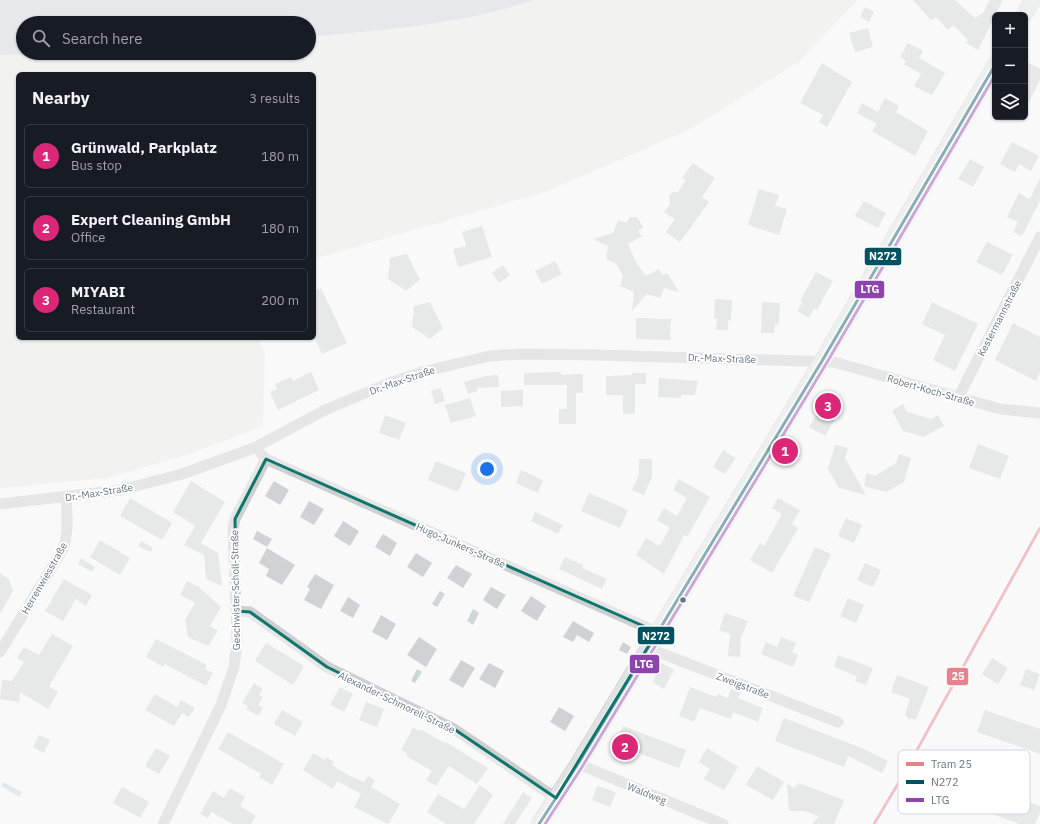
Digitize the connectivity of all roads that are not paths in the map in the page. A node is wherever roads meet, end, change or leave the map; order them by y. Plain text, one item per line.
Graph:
1 (1032, 0) edge
2 (1026, 12) edge
3 (992, 70) edge
4 (1040, 238) edge
5 (822, 361) junction
6 (958, 398) junction
7 (1040, 413) edge
8 (254, 448) junction
9 (266, 459) junction
10 (66, 497) junction
11 (0, 504) edge
12 (236, 611) junction
13 (657, 632) junction
14 (648, 648) junction
15 (0, 652) edge
16 (838, 722) dead end
17 (578, 764) junction
18 (556, 798) junction
19 (718, 823) edge
20 (164, 824) edge
21 (540, 824) edge

1 - 2 main road
3 - 5 main road
4 - 6 street, Kestermannstraße
5 - 6 street, Robert-Koch-Straße
5 - 8 street, Dr.-Max-Straße
5 - 13 main road
6 - 7 street, Robert-Koch-Straße
8 - 9 street
8 - 10 street, Dr.-Max-Straße
9 - 12 street, Geschwister-Scholl-Straße
9 - 13 street, Hugo-Junkers-Straße
10 - 11 street, Dr.-Max-Straße
10 - 15 street, Herrenwiesstraße
12 - 18 street, Alexander-Schmorell-Straße
12 - 20 street, Geschwister-Scholl-Straße
13 - 14 main road
14 - 16 street, Zweigstraße
14 - 17 main road
17 - 18 main road
17 - 19 street, Waldweg
18 - 21 main road

